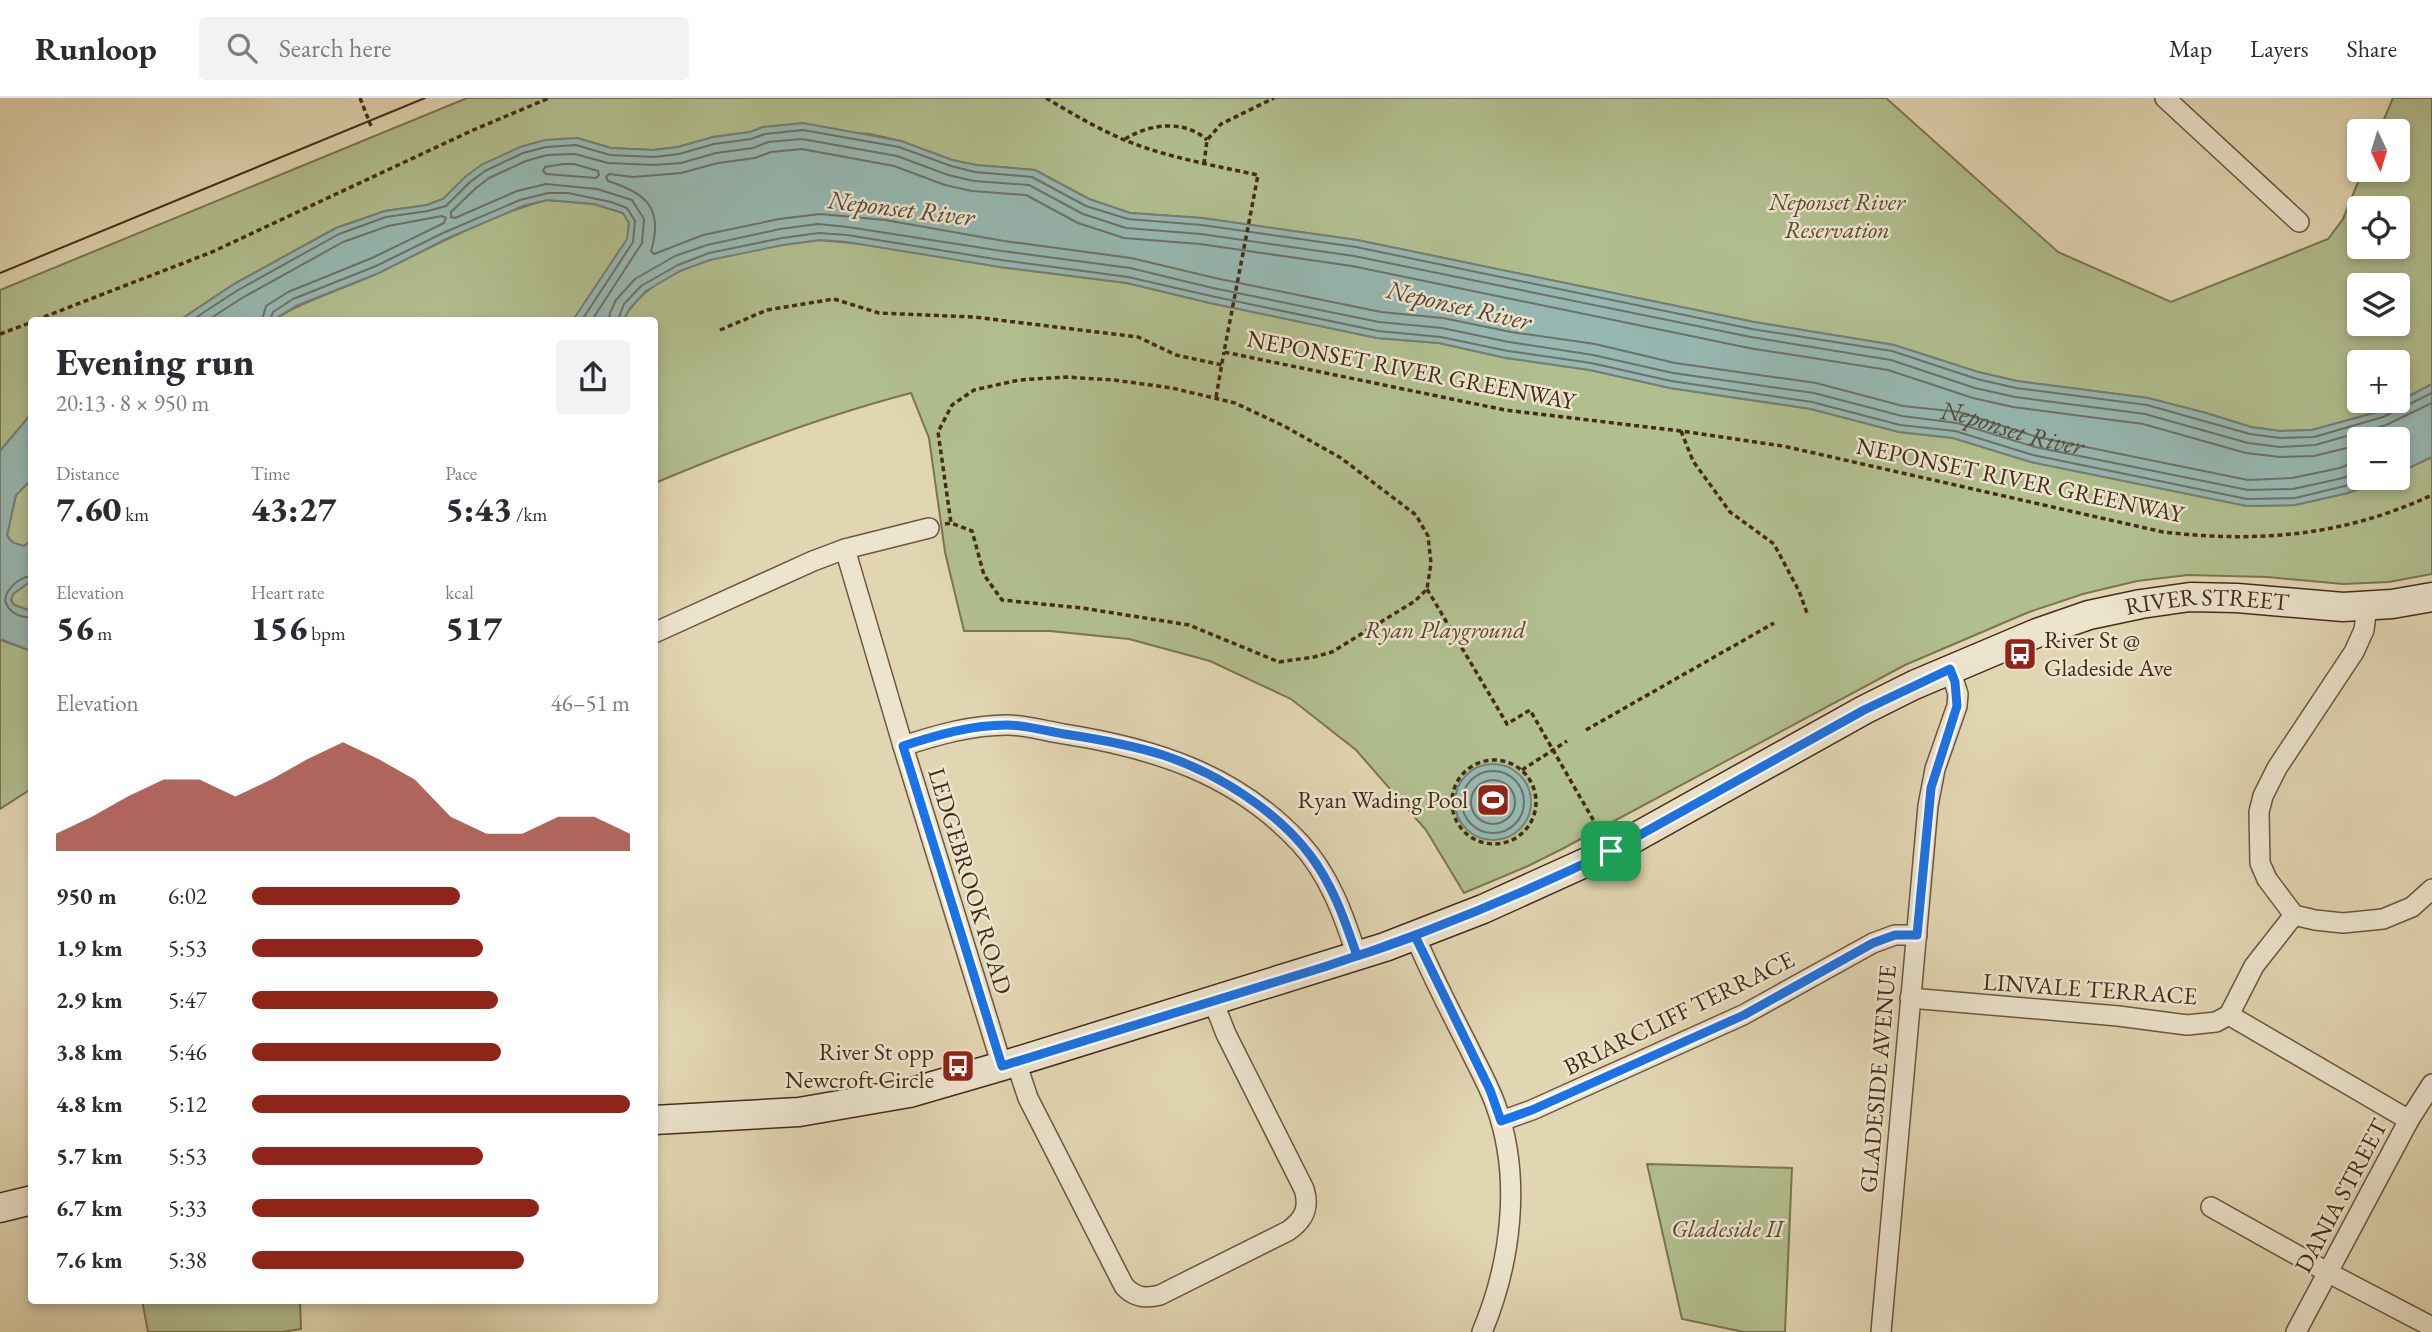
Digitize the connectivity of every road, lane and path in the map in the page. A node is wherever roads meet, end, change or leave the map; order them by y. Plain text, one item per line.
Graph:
1 (360, 98) edge
2 (549, 98) edge
3 (1046, 98) edge
4 (1274, 98) edge
5 (2165, 98) edge
6 (371, 125) dead end
7 (1124, 139) junction
8 (1207, 140) junction
9 (1204, 164) junction
10 (2299, 222) dead end
11 (44, 317) edge
12 (28, 323) edge
13 (720, 330) dead end
14 (0, 334) edge
15 (1224, 352) junction
16 (1222, 365) junction
17 (1216, 397) junction
18 (1681, 431) junction
19 (2432, 495) edge
20 (929, 528) dead end
21 (845, 548) junction
22 (1427, 589) junction
23 (2432, 597) edge
24 (2367, 606) junction
25 (1807, 613) dead end
26 (1774, 623) dead end
27 (658, 630) edge
28 (1950, 669) junction
29 (1586, 730) dead end
30 (1567, 741) dead end
31 (903, 746) junction
32 (1553, 750) junction
33 (1522, 770) junction
34 (1611, 851) junction
35 (2432, 889) edge
36 (2294, 915) junction
37 (1917, 935) junction
38 (1415, 936) junction
39 (1357, 956) junction
40 (1910, 998) junction
41 (1213, 1001) junction
42 (2229, 1015) junction
43 (1009, 1064) junction
44 (2432, 1084) edge
45 (658, 1120) edge
46 (2409, 1120) junction
47 (1501, 1121) junction
48 (28, 1201) edge
49 (2211, 1207) dead end
50 (0, 1208) edge
51 (2329, 1273) junction
52 (2432, 1327) edge
53 (1482, 1332) edge
54 (1881, 1332) edge
55 (2296, 1332) edge

1 - 6 path
2 - 11 path
3 - 7 path
4 - 8 path
5 - 10 street
7 - 8 path
7 - 9 path
8 - 9 path
9 - 15 path, NEPONSET RIVER GREENWAY
12 - 14 path
13 - 16 path
15 - 16 path
15 - 18 path, NEPONSET RIVER GREENWAY
16 - 17 path
17 - 22 path
17 - 22 path
18 - 19 path, NEPONSET RIVER GREENWAY
18 - 25 path
20 - 21 street
21 - 27 street
21 - 31 street, LEDGEBROOK ROAD
22 - 32 path
23 - 24 main road, RIVER STREET
24 - 28 main road, RIVER STREET
24 - 36 street
26 - 29 path
28 - 34 main road, RIVER STREET
28 - 37 street, GLADESIDE AVENUE
30 - 32 path
31 - 39 street
31 - 43 street, LEDGEBROOK ROAD
32 - 33 path
32 - 34 path
33 - 33 path
34 - 38 main road, RIVER STREET
35 - 36 street
36 - 42 street, LINVALE TERRACE
37 - 40 street, GLADESIDE AVENUE
37 - 47 street, BRIARCLIFF TERRACE
38 - 39 main road, RIVER STREET
38 - 47 street
39 - 41 main road, RIVER STREET
40 - 42 street, LINVALE TERRACE
40 - 54 street, GLADESIDE AVENUE
41 - 43 main road, RIVER STREET
41 - 43 street, LEDGEBROOK ROAD
42 - 46 street
43 - 45 main road, RIVER STREET
44 - 46 street, DANIA STREET
46 - 51 street, DANIA STREET
47 - 53 street
48 - 50 main road
49 - 51 street
51 - 52 street
51 - 55 street, DANIA STREET

